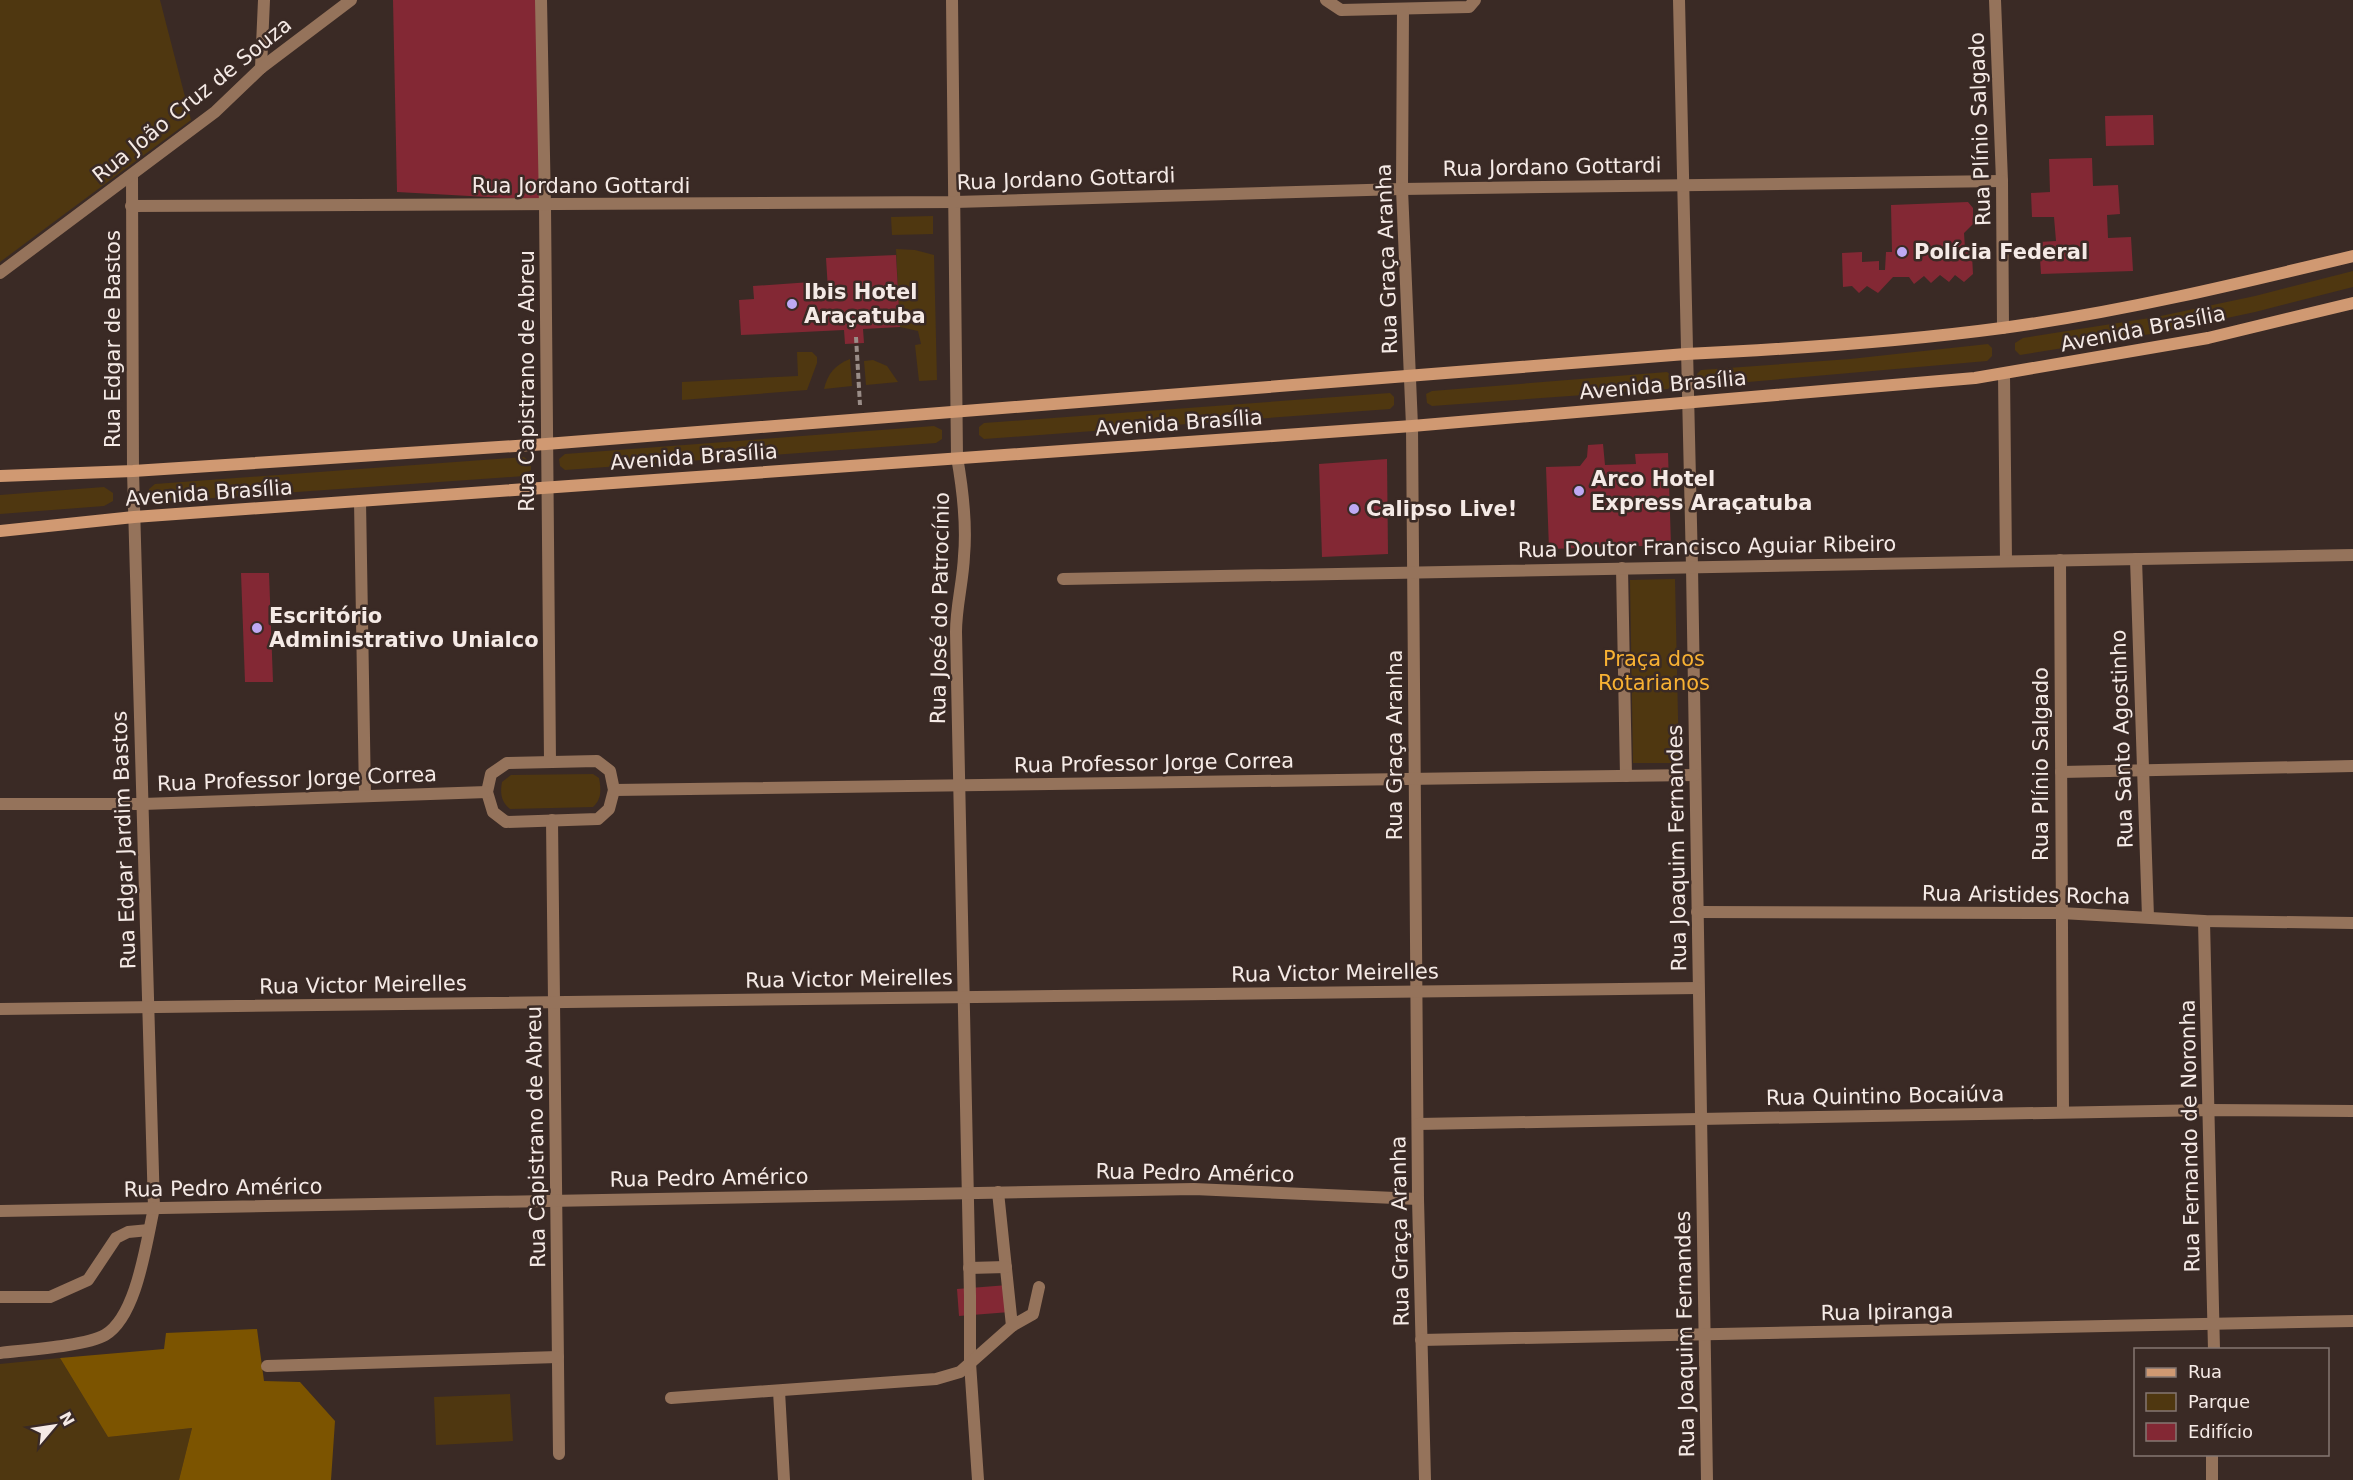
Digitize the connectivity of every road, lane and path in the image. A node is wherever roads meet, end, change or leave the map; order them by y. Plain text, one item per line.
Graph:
1 (264, 0) edge
2 (351, 0) edge
3 (541, 0) edge
4 (952, 0) edge
5 (1326, 0) edge
6 (1475, 0) edge
7 (1679, 0) edge
8 (1995, 0) edge
9 (1403, 9) junction
10 (261, 68) junction
11 (132, 175) junction
12 (2002, 181) junction
13 (1683, 185) junction
14 (1402, 189) junction
15 (955, 202) junction
16 (131, 206) junction
17 (545, 206) junction
18 (2353, 256) edge
19 (0, 273) edge
20 (2353, 303) edge
21 (2003, 328) junction
22 (856, 337) dead end
23 (1686, 354) junction
24 (2004, 374) junction
25 (1410, 377) junction
26 (1687, 402) junction
27 (957, 411) junction
28 (861, 419) junction
29 (1412, 426) junction
30 (546, 444) junction
31 (957, 458) junction
32 (133, 471) junction
33 (0, 476) edge
34 (547, 487) junction
35 (360, 501) junction
36 (135, 518) junction
37 (0, 531) edge
38 (2353, 555) edge
39 (2136, 559) junction
40 (2060, 560) junction
41 (2006, 561) junction
42 (1692, 567) junction
43 (1622, 568) junction
44 (1413, 572) junction
45 (1063, 579) dead end
46 (550, 762) junction
47 (2353, 765) edge
48 (2142, 770) junction
49 (2061, 772) junction
50 (1695, 775) junction
51 (1626, 776) junction
52 (1415, 779) junction
53 (959, 786) junction
54 (614, 790) junction
55 (487, 792) junction
56 (364, 796) junction
57 (0, 804) edge
58 (143, 804) junction
59 (552, 820) junction
60 (1697, 912) junction
61 (2061, 913) junction
62 (2148, 917) junction
63 (2204, 921) junction
64 (2353, 923) edge
65 (1698, 988) junction
66 (1417, 992) junction
67 (964, 997) junction
68 (554, 1002) junction
69 (148, 1007) junction
70 (0, 1009) edge
71 (2210, 1110) junction
72 (2353, 1111) edge
73 (2063, 1112) junction
74 (1701, 1119) junction
75 (1418, 1124) junction
76 (998, 1192) junction
77 (967, 1193) junction
78 (1418, 1199) junction
79 (556, 1201) junction
80 (154, 1208) junction
81 (0, 1211) edge
82 (149, 1230) junction
83 (1006, 1266) junction
84 (969, 1268) junction
85 (1039, 1287) dead end
86 (0, 1297) edge
87 (2353, 1321) edge
88 (1012, 1326) junction
89 (2214, 1326) junction
90 (1704, 1335) junction
91 (1421, 1340) junction
92 (2214, 1348) edge
93 (0, 1353) edge
94 (558, 1356) junction
95 (970, 1363) junction
96 (267, 1366) dead end
97 (779, 1391) junction
98 (671, 1398) dead end
99 (559, 1454) dead end
100 (2212, 1456) edge
101 (784, 1480) edge
102 (978, 1480) edge
103 (1425, 1480) edge
104 (1707, 1480) edge
105 (2212, 1480) edge

1 - 10 street
2 - 10 street, Rua João Cruz de Souza
3 - 17 street, Rua Capistrano de Abreu
4 - 15 street, Rua José do Patrocínio
5 - 9 street
6 - 9 street
7 - 13 street, Rua Joaquim Fernandes
8 - 12 street, Rua Plínio Salgado
9 - 14 street, Rua Graça Aranha
10 - 11 street, Rua João Cruz de Souza
11 - 16 street, Rua Edgar de Bastos
11 - 19 street, Rua João Cruz de Souza
12 - 13 street, Rua Jordano Gottardi
12 - 21 street, Rua Plínio Salgado
13 - 14 street, Rua Jordano Gottardi
13 - 23 street, Rua Joaquim Fernandes
14 - 15 street, Rua Jordano Gottardi
14 - 25 street, Rua Graça Aranha
15 - 17 street, Rua Jordano Gottardi
15 - 27 street, Rua José do Patrocínio
16 - 17 street, Rua Jordano Gottardi
16 - 32 street, Rua Edgar de Bastos
17 - 30 street, Rua Capistrano de Abreu
18 - 21 main road, Avenida Brasília
20 - 24 main road, Avenida Brasília
21 - 23 main road, Avenida Brasília
22 - 28 path
23 - 25 main road, Avenida Brasília
23 - 26 street, Rua Joaquim Fernandes
24 - 26 main road, Avenida Brasília
24 - 41 street
25 - 27 main road, Avenida Brasília
25 - 29 street, Rua Graça Aranha
26 - 29 main road, Avenida Brasília
26 - 42 street, Rua Joaquim Fernandes
27 - 28 main road, Avenida Brasília
27 - 31 street, Rua José do Patrocínio
28 - 30 main road, Avenida Brasília
29 - 31 main road, Avenida Brasília
29 - 44 street, Rua Graça Aranha
30 - 32 main road, Avenida Brasília
30 - 34 street, Rua Capistrano de Abreu
31 - 34 main road, Avenida Brasília
31 - 53 street, Rua José do Patrocínio
32 - 33 main road, Avenida Brasília
32 - 36 street, Rua Edgar Jardim Bastos
34 - 35 main road, Avenida Brasília
34 - 46 street, Rua Capistrano de Abreu
35 - 36 main road, Avenida Brasília
35 - 56 street
36 - 37 main road, Avenida Brasília
36 - 58 street, Rua Edgar Jardim Bastos
38 - 39 street, Rua Doutor Francisco Aguiar Ribeiro
39 - 40 street, Rua Doutor Francisco Aguiar Ribeiro
39 - 48 street, Rua Santo Agostinho
40 - 41 street, Rua Doutor Francisco Aguiar Ribeiro
40 - 49 street, Rua Plínio Salgado
41 - 42 street, Rua Doutor Francisco Aguiar Ribeiro
42 - 43 street, Rua Doutor Francisco Aguiar Ribeiro
42 - 50 street, Rua Joaquim Fernandes
43 - 44 street, Rua Doutor Francisco Aguiar Ribeiro
43 - 51 street
44 - 45 street, Rua Doutor Francisco Aguiar Ribeiro
44 - 52 street, Rua Graça Aranha
46 - 54 street
46 - 55 street
47 - 48 street
48 - 49 street
48 - 62 street, Rua Santo Agostinho
49 - 61 street, Rua Plínio Salgado
50 - 51 street, Rua Professor Jorge Correa
50 - 60 street, Rua Joaquim Fernandes
51 - 52 street, Rua Professor Jorge Correa
52 - 53 street, Rua Professor Jorge Correa
52 - 66 street, Rua Graça Aranha
53 - 54 street, Rua Professor Jorge Correa
53 - 67 street, Rua José do Patrocínio
54 - 59 street
55 - 56 street, Rua Professor Jorge Correa
55 - 59 street
56 - 58 street, Rua Professor Jorge Correa
57 - 58 street, Rua Professor Jorge Correa
58 - 69 street, Rua Edgar Jardim Bastos
59 - 68 street, Rua Capistrano de Abreu
60 - 61 street, Rua Aristides Rocha
60 - 65 street, Rua Joaquim Fernandes
61 - 62 street, Rua Aristides Rocha
61 - 73 street, Rua Plínio Salgado
62 - 63 street, Rua Aristides Rocha
63 - 64 street, Rua Aristides Rocha
63 - 71 street, Rua Fernando de Noronha
65 - 66 street, Rua Victor Meirelles
65 - 74 street, Rua Joaquim Fernandes
66 - 67 street, Rua Victor Meirelles
66 - 75 street, Rua Graça Aranha
67 - 68 street, Rua Victor Meirelles
67 - 77 street
68 - 69 street, Rua Victor Meirelles
68 - 79 street, Rua Capistrano de Abreu
69 - 70 street, Rua Victor Meirelles
69 - 80 street, Rua Edgar Jardim Bastos
71 - 72 street, Rua Quintino Bocaiúva
71 - 73 street, Rua Quintino Bocaiúva
71 - 89 street, Rua Fernando de Noronha
73 - 74 street, Rua Quintino Bocaiúva
74 - 75 street, Rua Quintino Bocaiúva
74 - 90 street, Rua Joaquim Fernandes
75 - 78 street, Rua Graça Aranha
76 - 77 street, Rua Pedro Américo
76 - 78 street, Rua Pedro Américo
76 - 83 street
77 - 79 street, Rua Pedro Américo
77 - 84 street
78 - 91 street, Rua Graça Aranha
79 - 80 street, Rua Pedro Américo
79 - 94 street, Rua Capistrano de Abreu
80 - 81 street, Rua Pedro Américo
80 - 82 street, Rua Edgar Jardim Bastos
82 - 86 street
82 - 93 street, Rua Edgar Jardim Bastos
83 - 84 street
83 - 88 street
84 - 95 street
85 - 88 street
87 - 89 street, Rua Ipiranga
88 - 95 street
89 - 90 street, Rua Ipiranga
89 - 92 street, Rua Fernando de Noronha
90 - 91 street, Rua Ipiranga
90 - 104 street, Rua Joaquim Fernandes
91 - 103 street, Rua Graça Aranha
94 - 96 street
94 - 99 street, Rua Capistrano de Abreu
95 - 97 street
95 - 102 street
97 - 98 street
97 - 101 street
100 - 105 street

